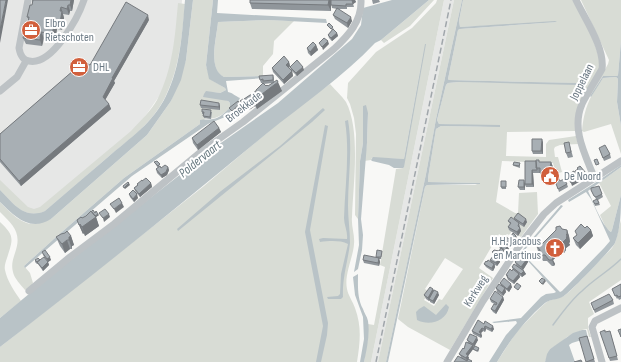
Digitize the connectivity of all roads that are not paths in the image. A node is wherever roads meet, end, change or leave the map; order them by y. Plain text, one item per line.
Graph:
1 (28, 0) edge
2 (84, 0) edge
3 (576, 0) edge
4 (361, 1) edge
5 (26, 61) junction
6 (0, 91) edge
7 (621, 160) edge
8 (594, 177) junction
9 (29, 291) dead end
10 (621, 308) edge
11 (447, 362) edge
12 (602, 362) edge

1 - 5 street
2 - 5 street
3 - 8 street, Joppelaan
4 - 9 street, Broekkade
5 - 6 street
7 - 8 street, Kerkweg
8 - 11 street, Kerkweg
10 - 12 street

